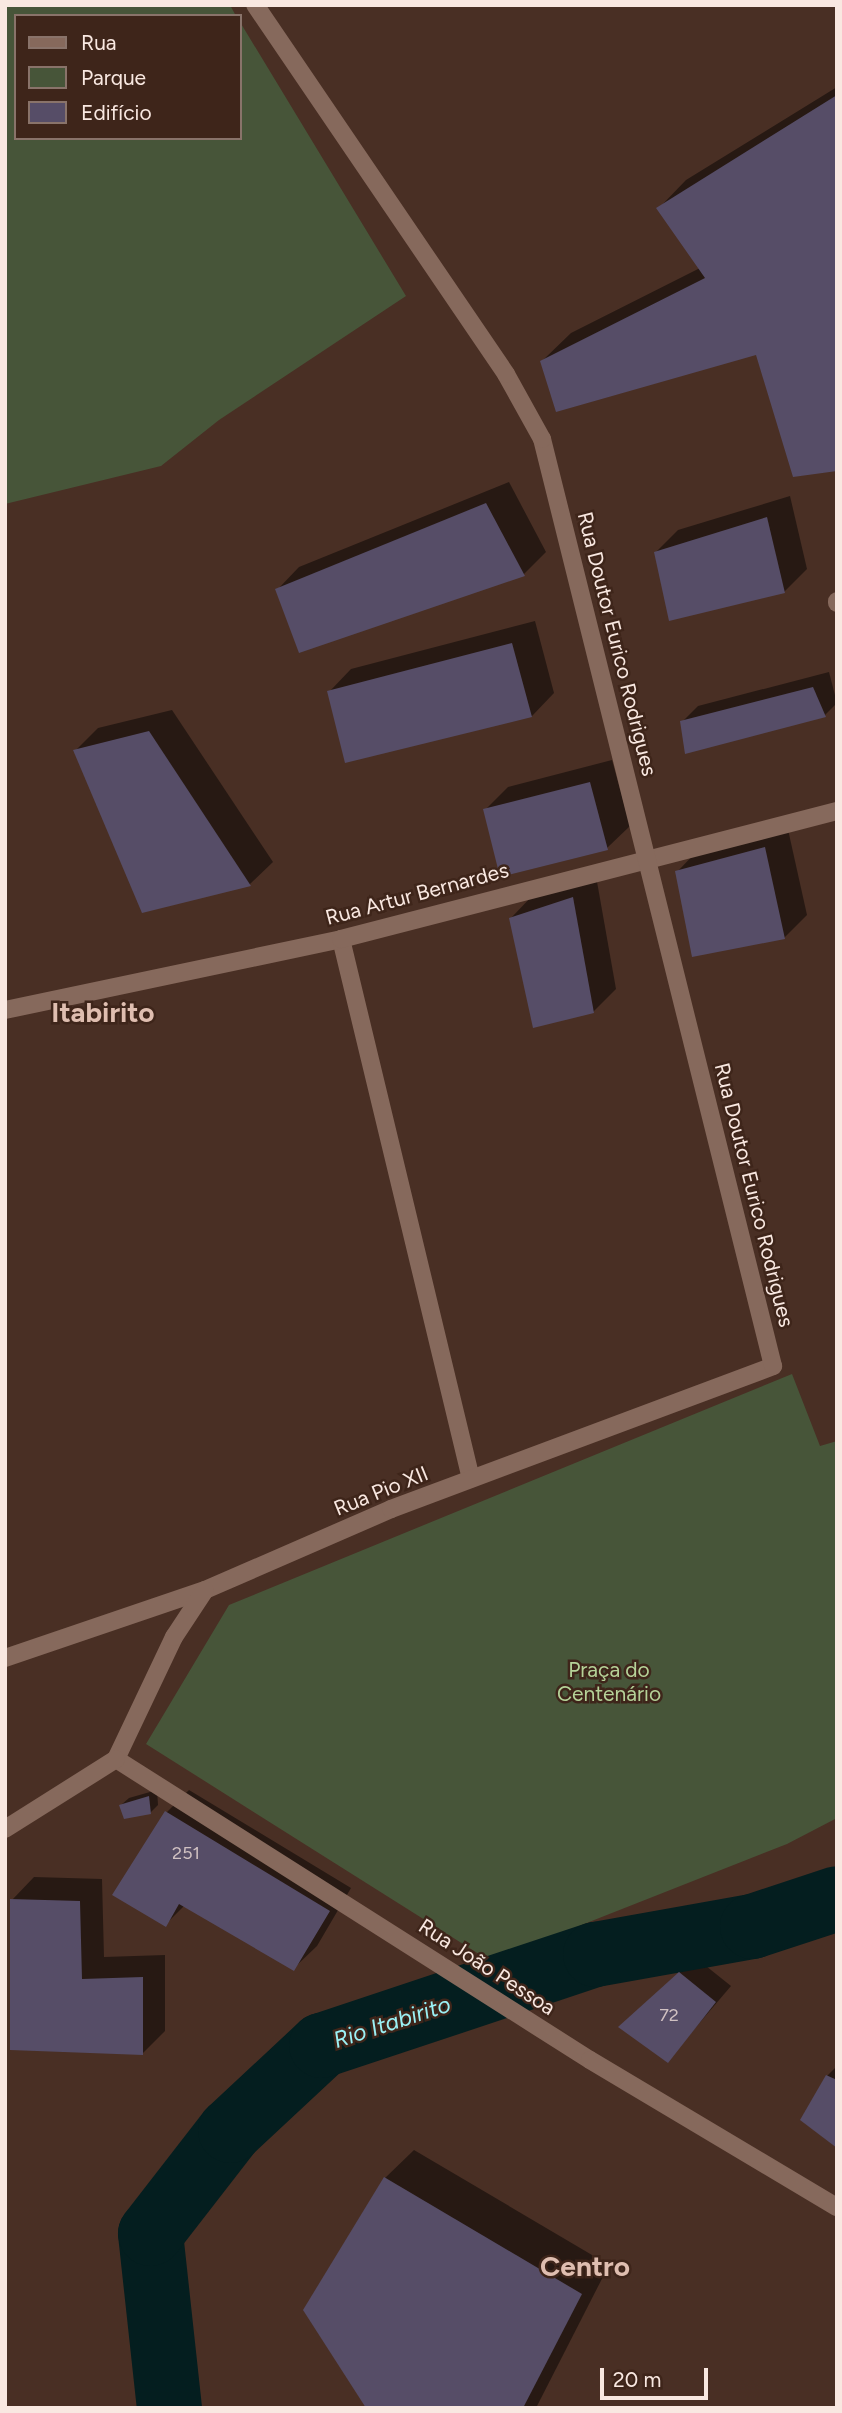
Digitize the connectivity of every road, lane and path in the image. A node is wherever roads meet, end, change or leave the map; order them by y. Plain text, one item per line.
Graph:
1 (255, 5) edge
2 (837, 811) edge
3 (647, 858) junction
4 (341, 939) junction
5 (5, 1010) edge
6 (773, 1366) joint
7 (471, 1479) junction
8 (205, 1590) junction
9 (5, 1658) edge
10 (116, 1759) junction
11 (5, 1829) edge
12 (837, 2207) edge

1 - 3 main road, Rua Doutor Eurico Rodrigues
2 - 3 main road, Rua Artur Bernardes
3 - 4 main road, Rua Artur Bernardes
3 - 6 main road, Rua Doutor Eurico Rodrigues
4 - 5 main road, Rua Artur Bernardes
4 - 7 main road
6 - 7 main road, Rua Pio XII
7 - 8 main road, Rua Pio XII
8 - 9 main road, Rua Pio XII
8 - 10 main road
10 - 11 main road
10 - 12 main road, Rua João Pessoa

